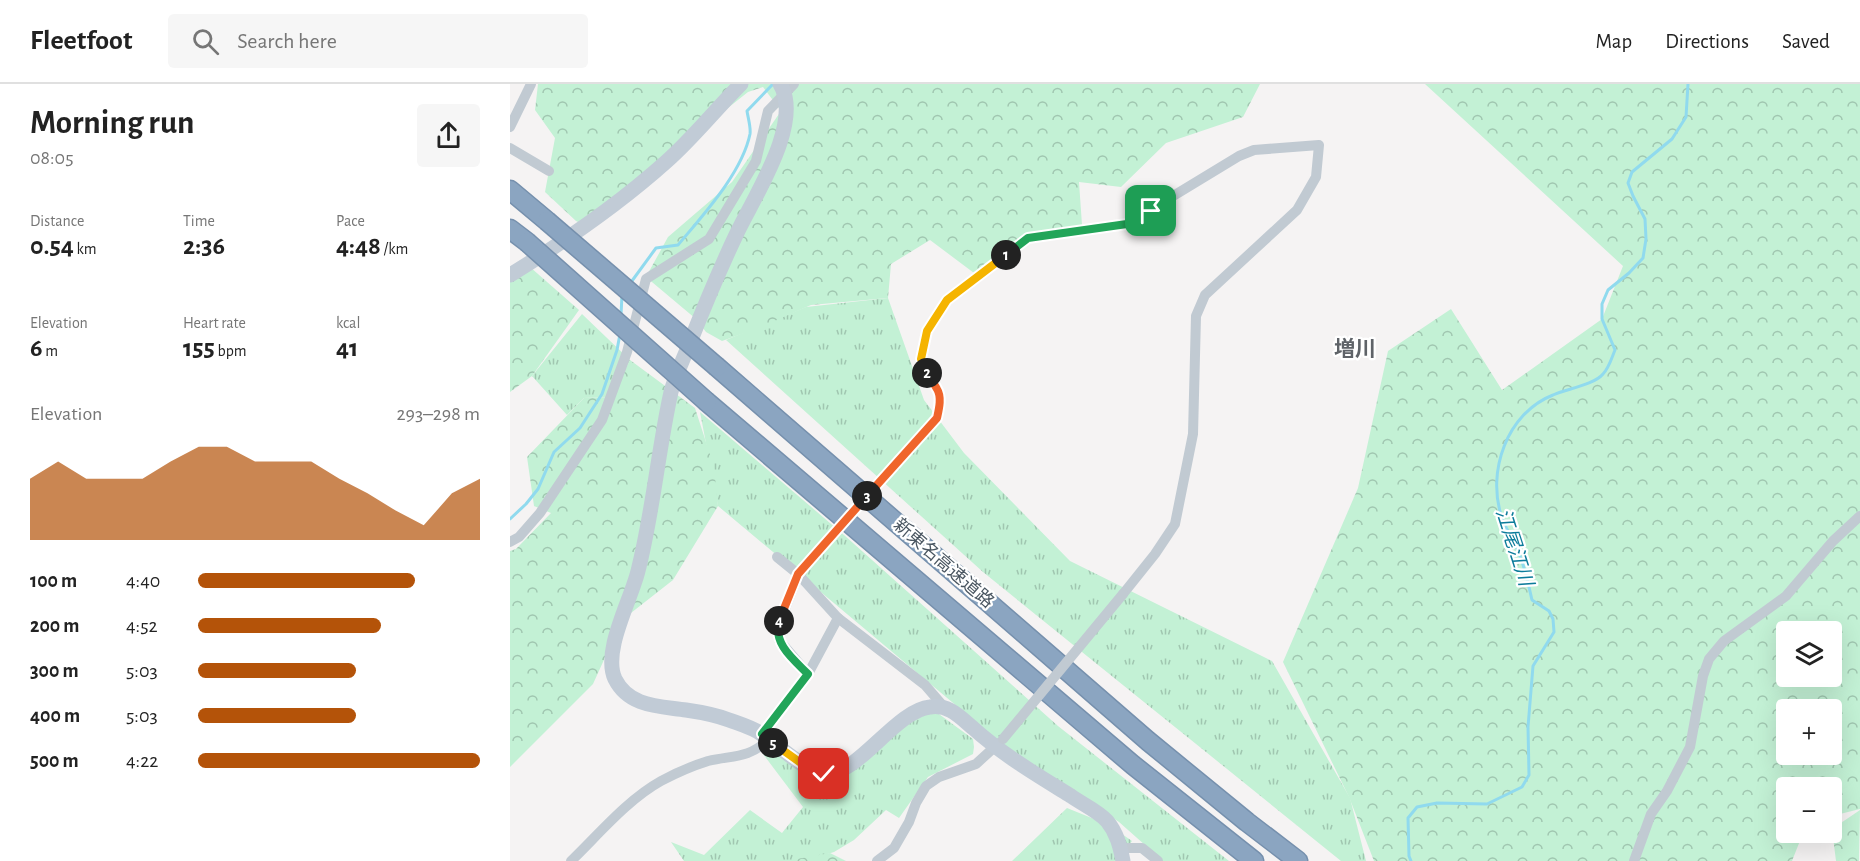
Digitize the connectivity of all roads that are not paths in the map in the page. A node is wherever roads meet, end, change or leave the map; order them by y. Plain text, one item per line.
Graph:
1 (531, 84) edge
2 (741, 84) edge
3 (785, 86) edge
4 (510, 127) edge
5 (510, 148) edge
6 (549, 171) dead end
7 (510, 190) edge
8 (510, 229) edge
9 (510, 275) edge
10 (1860, 516) edge
11 (510, 542) edge
12 (777, 557) dead end
13 (798, 574) junction
14 (838, 618) junction
15 (808, 674) junction
16 (944, 707) junction
17 (765, 737) junction
18 (999, 743) junction
19 (1122, 855) edge
20 (571, 861) edge
21 (877, 861) edge
22 (1158, 861) edge
23 (1254, 861) edge
24 (1298, 861) edge
25 (1634, 861) edge

1 - 4 street
2 - 9 street
3 - 11 street
3 - 17 street
5 - 6 street
7 - 24 highway, 新東名高速道路, bridge
8 - 23 highway, 新東名高速道路, bridge
10 - 25 street
12 - 13 street
13 - 14 street
13 - 15 street
13 - 18 street, bridge
14 - 15 street
14 - 16 street
15 - 17 street
16 - 17 street
16 - 18 street
17 - 20 street
18 - 19 street
18 - 21 street
19 - 22 street

